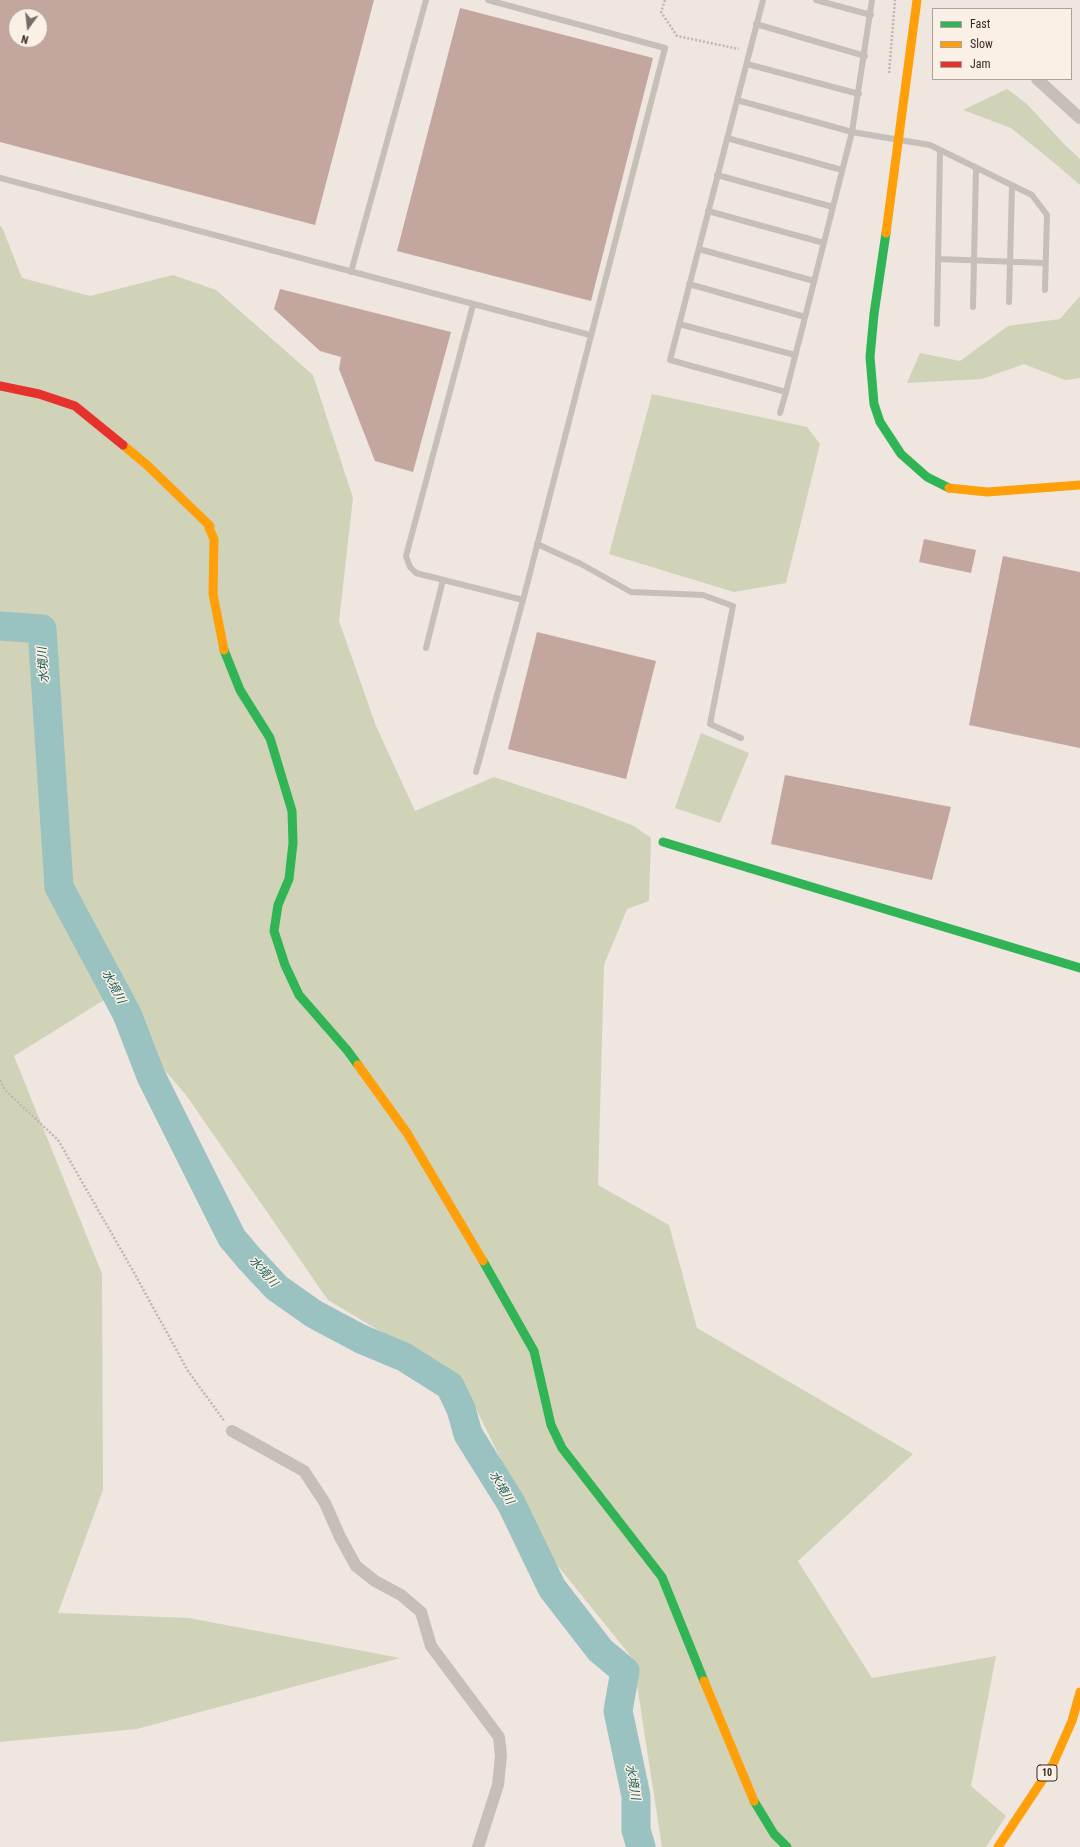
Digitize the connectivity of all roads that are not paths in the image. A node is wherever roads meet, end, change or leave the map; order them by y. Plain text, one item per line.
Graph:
1 (426, 0) edge
2 (488, 0) edge
3 (763, 0) edge
4 (816, 0) edge
5 (872, 0) edge
6 (916, 0) edge
7 (871, 15) junction
8 (756, 24) junction
9 (865, 56) junction
10 (747, 64) junction
11 (1038, 80) edge
12 (859, 94) junction
13 (737, 100) junction
14 (1080, 118) edge
15 (852, 132) junction
16 (727, 138) junction
17 (899, 140) junction
18 (940, 150) junction
19 (976, 168) junction
20 (842, 170) junction
21 (717, 175) junction
22 (0, 178) edge
23 (1012, 185) junction
24 (834, 206) junction
25 (708, 211) junction
26 (824, 243) junction
27 (698, 248) junction
28 (938, 259) junction
29 (974, 260) junction
30 (1010, 262) junction
31 (1045, 263) junction
32 (352, 272) junction
33 (814, 281) junction
34 (689, 284) junction
35 (1045, 290) dead end
36 (1009, 302) dead end
37 (473, 305) junction
38 (973, 307) dead end
39 (805, 317) junction
40 (679, 324) junction
41 (937, 324) dead end
42 (590, 335) junction
43 (795, 355) junction
44 (0, 386) edge
45 (786, 392) junction
46 (780, 414) dead end
47 (1080, 485) edge
48 (537, 544) junction
49 (443, 580) junction
50 (523, 600) junction
51 (426, 648) dead end
52 (741, 738) dead end
53 (476, 772) dead end
54 (663, 842) dead end
55 (1080, 968) edge
56 (232, 1431) road end
57 (1080, 1692) edge
58 (478, 1847) edge
59 (787, 1847) edge
60 (998, 1847) edge

1 - 32 lane
2 - 42 lane
3 - 8 lane
4 - 7 lane
5 - 7 lane
6 - 17 street
7 - 9 lane
8 - 9 lane
8 - 10 lane
9 - 12 lane
10 - 12 lane
10 - 13 lane
11 - 14 street
12 - 15 lane
13 - 15 lane
13 - 16 lane
15 - 17 lane
15 - 20 lane
16 - 20 lane
16 - 21 lane
17 - 18 lane
17 - 47 street
18 - 19 lane
18 - 28 lane
19 - 23 lane
19 - 29 lane
20 - 24 lane
21 - 24 lane
21 - 25 lane
22 - 32 lane
23 - 30 lane
23 - 31 lane
24 - 26 lane
25 - 26 lane
25 - 27 lane
26 - 33 lane
27 - 33 lane
27 - 34 lane
28 - 29 lane
28 - 41 lane
29 - 30 lane
29 - 38 lane
30 - 31 lane
30 - 36 lane
31 - 35 lane
32 - 37 lane
33 - 39 lane
34 - 39 lane
34 - 40 lane
37 - 42 lane
37 - 49 lane
39 - 43 lane
40 - 43 lane
40 - 45 lane
42 - 48 lane
43 - 45 lane
44 - 59 street
45 - 46 lane
48 - 50 lane
48 - 52 lane
49 - 50 lane
49 - 51 lane
50 - 53 lane
54 - 55 street
56 - 58 street
57 - 60 street, 10

